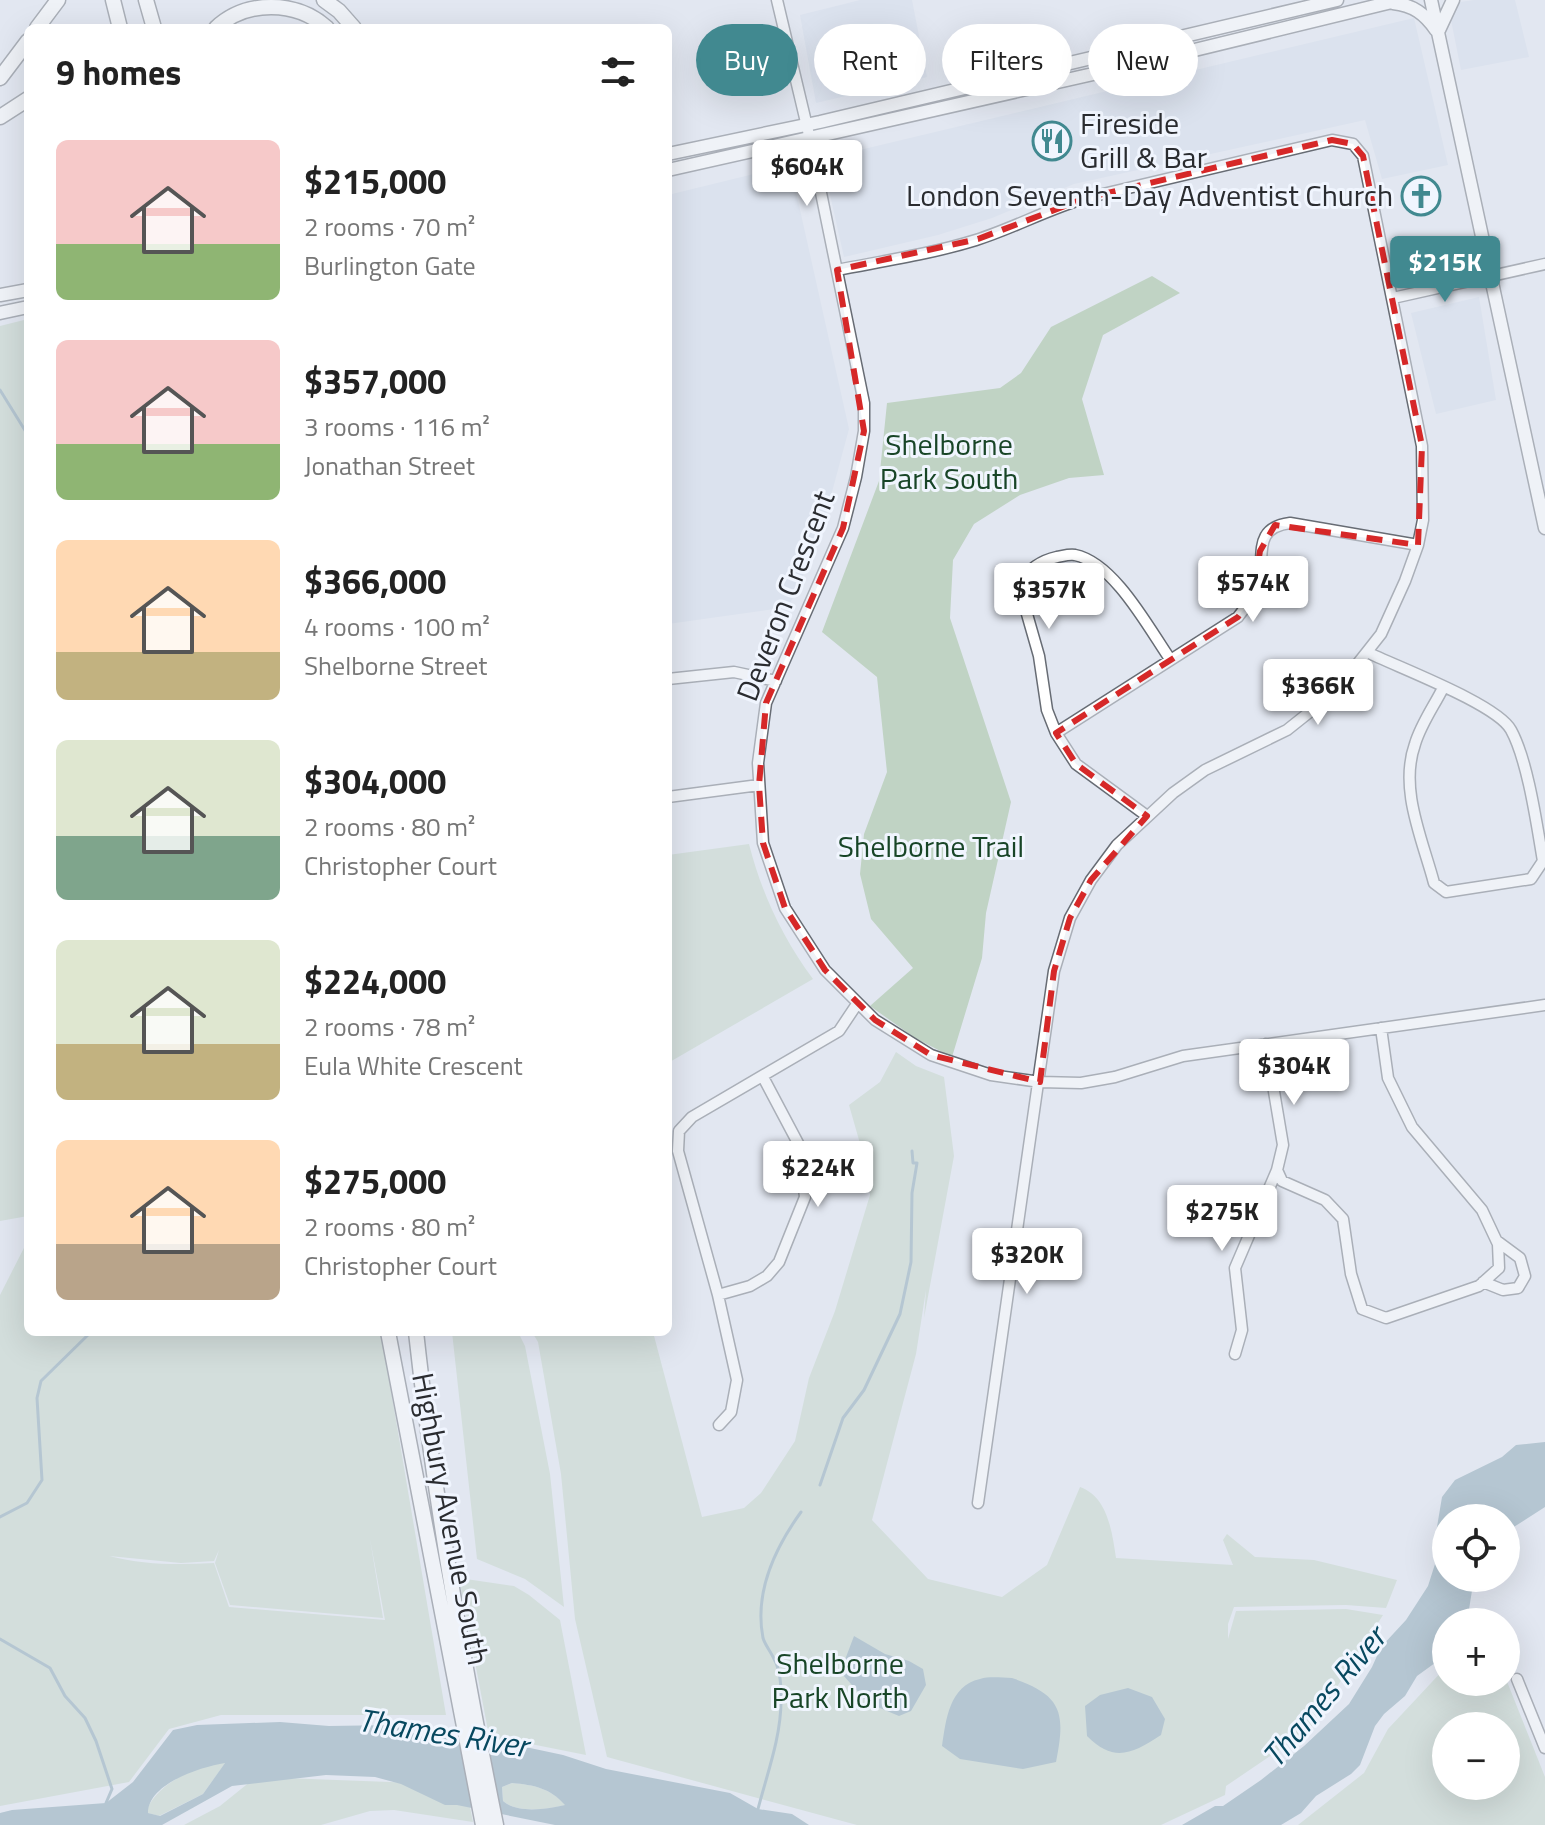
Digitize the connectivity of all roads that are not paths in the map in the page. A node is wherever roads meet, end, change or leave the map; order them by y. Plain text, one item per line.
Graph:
1 (58, 0) edge
2 (113, 0) edge
3 (146, 0) edge
4 (324, 0) edge
5 (777, 0) edge
6 (1337, 0) edge
7 (1400, 0) edge
8 (1431, 0) edge
9 (1453, 0) edge
10 (1383, 4) junction
11 (40, 24) edge
12 (119, 24) edge
13 (153, 24) edge
14 (220, 24) edge
15 (322, 24) edge
16 (350, 24) edge
17 (1438, 33) junction
18 (24, 46) edge
19 (0, 78) edge
20 (24, 102) edge
21 (0, 117) edge
22 (806, 124) junction
23 (810, 139) junction
24 (672, 153) edge
25 (672, 169) edge
26 (1545, 264) edge
27 (837, 270) junction
28 (1489, 276) junction
29 (24, 291) edge
30 (0, 295) edge
31 (1393, 298) junction
32 (24, 308) edge
33 (0, 313) edge
34 (1545, 528) edge
35 (1418, 545) junction
36 (1367, 652) junction
37 (1170, 659) junction
38 (672, 679) edge
39 (776, 681) junction
40 (1443, 688) junction
41 (1056, 733) junction
42 (759, 785) junction
43 (672, 796) edge
44 (1147, 816) junction
45 (857, 1004) junction
46 (1545, 1005) edge
47 (1381, 1028) junction
48 (1266, 1044) junction
49 (763, 1077) junction
50 (1040, 1082) junction
51 (1277, 1170) junction
52 (1497, 1240) junction
53 (1483, 1282) junction
54 (718, 1295) junction
55 (389, 1336) edge
56 (416, 1336) edge
57 (1235, 1354) dead end
58 (719, 1425) dead end
59 (978, 1503) dead end
60 (1520, 1686) edge
61 (467, 1714) junction
62 (1545, 1748) edge
63 (483, 1825) edge
64 (496, 1825) edge

1 - 11 highway
2 - 12 highway
3 - 13 highway
4 - 16 highway
5 - 22 street, Deveron Crescent
6 - 22 main road
7 - 10 main road
8 - 17 main road
9 - 17 main road
10 - 17 main road
10 - 23 main road
14 - 15 highway
17 - 28 main road
18 - 19 highway
20 - 21 highway
22 - 23 street, Deveron Crescent
22 - 24 main road
23 - 25 main road
23 - 27 street, Deveron Crescent
26 - 28 street
27 - 31 street
27 - 39 street, Deveron Crescent
28 - 31 street
28 - 34 main road
29 - 30 main road
31 - 35 street
32 - 33 main road
35 - 36 street
35 - 37 street
36 - 40 street
36 - 44 street
37 - 41 street
37 - 41 street
38 - 39 street
39 - 42 street, Deveron Crescent
40 - 40 street
41 - 44 street
42 - 43 street
42 - 45 street, Deveron Crescent
44 - 50 street
45 - 49 street
45 - 50 street, Deveron Crescent
46 - 47 street, Deveron Crescent
47 - 48 street, Deveron Crescent
47 - 52 street
48 - 50 street, Deveron Crescent
48 - 51 street
49 - 54 street
49 - 54 street
50 - 59 street
51 - 53 street
51 - 57 street
52 - 53 street
52 - 53 street
54 - 58 street
55 - 61 highway, Highbury Avenue South
56 - 61 highway, Highbury Avenue South
60 - 62 street
61 - 63 highway
61 - 64 highway

